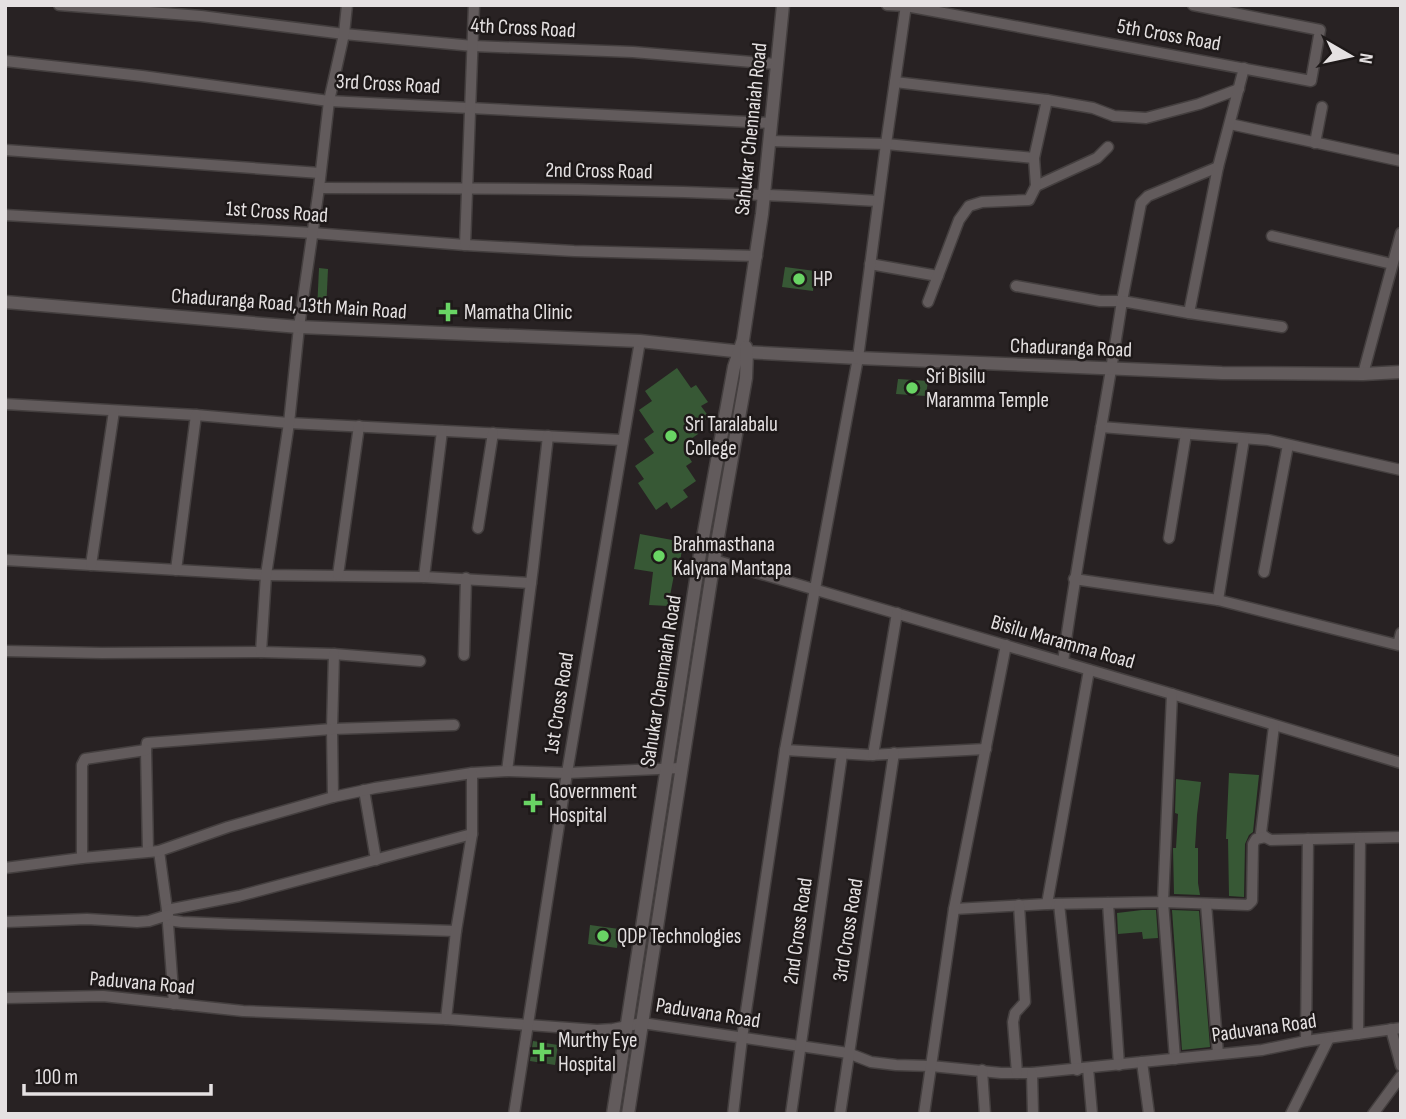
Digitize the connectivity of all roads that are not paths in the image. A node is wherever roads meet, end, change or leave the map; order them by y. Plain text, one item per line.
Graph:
1 (59, 5) edge
2 (347, 5) edge
3 (474, 5) edge
4 (783, 5) edge
5 (887, 5) edge
6 (1193, 5) edge
7 (906, 6) edge
8 (344, 34) junction
9 (473, 46) junction
10 (5, 61) edge
11 (776, 64) junction
12 (1244, 68) junction
13 (895, 82) junction
14 (1239, 89) junction
15 (1047, 100) junction
16 (329, 101) junction
17 (471, 107) junction
18 (1322, 107) dead end
19 (771, 123) junction
20 (1230, 124) junction
21 (769, 141) junction
22 (1315, 143) junction
23 (886, 144) junction
24 (1108, 147) dead end
25 (5, 150) edge
26 (1034, 158) junction
27 (1401, 161) edge
28 (1218, 167) junction
29 (320, 173) junction
30 (1036, 186) junction
31 (320, 188) junction
32 (466, 188) junction
33 (765, 194) junction
34 (878, 201) junction
35 (5, 215) edge
36 (313, 233) junction
37 (1401, 233) edge
38 (1272, 236) dead end
39 (465, 245) junction
40 (757, 256) junction
41 (870, 264) junction
42 (1392, 264) junction
43 (937, 276) junction
44 (1016, 286) dead end
45 (1122, 301) junction
46 (5, 302) edge
47 (928, 302) dead end
48 (1189, 313) junction
49 (299, 327) junction
50 (1282, 327) dead end
51 (640, 341) junction
52 (743, 347) junction
53 (858, 358) junction
54 (1112, 368) junction
55 (1401, 372) edge
56 (1363, 374) junction
57 (5, 404) edge
58 (114, 411) junction
59 (196, 415) junction
60 (289, 423) junction
61 (359, 426) junction
62 (1101, 427) junction
63 (442, 430) junction
64 (493, 433) junction
65 (1186, 434) junction
66 (548, 436) junction
67 (1244, 439) junction
68 (622, 440) junction
69 (1288, 445) junction
70 (1401, 470) edge
71 (478, 528) dead end
72 (1169, 538) dead end
73 (5, 560) edge
74 (713, 560) junction
75 (91, 565) junction
76 (176, 570) junction
77 (1264, 572) dead end
78 (266, 575) junction
79 (338, 575) junction
80 (424, 577) junction
81 (466, 578) junction
82 (1074, 579) junction
83 (531, 583) junction
84 (816, 589) junction
85 (1218, 600) junction
86 (897, 613) junction
87 (1401, 633) edge
88 (1006, 645) junction
89 (5, 651) edge
90 (261, 652) junction
91 (334, 654) junction
92 (464, 655) dead end
93 (420, 661) dead end
94 (1063, 662) junction
95 (1089, 670) junction
96 (1172, 694) junction
97 (454, 725) dead end
98 (1273, 726) junction
99 (332, 729) junction
100 (986, 749) junction
101 (146, 750) junction
102 (785, 750) junction
103 (894, 753) junction
104 (842, 754) junction
105 (873, 755) junction
106 (1401, 764) edge
107 (681, 768) junction
108 (667, 769) junction
109 (507, 771) junction
110 (472, 773) junction
111 (567, 773) junction
112 (364, 790) junction
113 (333, 797) junction
114 (472, 834) junction
115 (1265, 837) junction
116 (1401, 837) edge
117 (1360, 838) junction
118 (1308, 839) junction
119 (153, 851) junction
120 (82, 858) junction
121 (376, 860) junction
122 (5, 869) edge
123 (1163, 902) junction
124 (1108, 903) junction
125 (1046, 904) junction
126 (1059, 904) junction
127 (1206, 904) junction
128 (1019, 905) junction
129 (954, 909) junction
130 (168, 915) junction
131 (5, 922) edge
132 (456, 931) junction
133 (5, 998) edge
134 (174, 1004) junction
135 (446, 1019) junction
136 (642, 1023) junction
137 (528, 1025) junction
138 (628, 1025) junction
139 (1396, 1028) edge
140 (1358, 1034) junction
141 (742, 1038) junction
142 (1329, 1038) junction
143 (1306, 1041) junction
144 (802, 1046) junction
145 (848, 1053) junction
146 (1218, 1054) junction
147 (1175, 1059) junction
148 (1142, 1062) junction
149 (1119, 1065) junction
150 (931, 1066) junction
151 (1401, 1066) edge
152 (1083, 1069) junction
153 (982, 1070) junction
154 (1017, 1073) junction
155 (1032, 1073) junction
156 (1401, 1076) edge
157 (514, 1114) edge
158 (613, 1114) edge
159 (628, 1114) edge
160 (733, 1114) edge
161 (791, 1114) edge
162 (840, 1114) edge
163 (924, 1114) edge
164 (985, 1114) edge
165 (1033, 1114) edge
166 (1092, 1114) edge
167 (1149, 1114) edge
168 (1291, 1114) edge
169 (1373, 1114) edge

1 - 8 street, 4th Cross Road
2 - 8 street
3 - 9 street
4 - 11 street, Sahukar Chennaiah Road
5 - 7 street, 5th Cross Road
6 - 12 street, 5th Cross Road
7 - 12 street, 5th Cross Road
7 - 13 street
8 - 9 street, 4th Cross Road
8 - 16 street
9 - 11 street, 4th Cross Road
9 - 17 street
10 - 16 street, 3rd Cross Road
11 - 19 street, Sahukar Chennaiah Road
12 - 14 street
13 - 15 street
13 - 23 street
14 - 15 street
14 - 20 street
15 - 26 street
16 - 17 street, 3rd Cross Road
16 - 29 street
17 - 19 street, 3rd Cross Road
17 - 32 street
18 - 22 street
19 - 21 street, Sahukar Chennaiah Road
20 - 22 street
20 - 28 street
21 - 23 street
21 - 33 street, Sahukar Chennaiah Road
22 - 27 street
23 - 26 street
23 - 34 street
24 - 30 street
25 - 29 street
26 - 30 street
28 - 45 street
28 - 48 street
29 - 31 street
30 - 43 street
31 - 32 street, 2nd Cross Road
31 - 36 street
32 - 33 street, 2nd Cross Road
32 - 39 street
33 - 34 street, 2nd Cross Road
33 - 40 street, Sahukar Chennaiah Road
34 - 41 street
35 - 36 street, 1st Cross Road
36 - 39 street, 1st Cross Road
36 - 49 street
37 - 42 street
38 - 42 street
39 - 40 street, 1st Cross Road
40 - 52 street, Sahukar Chennaiah Road
41 - 43 street
41 - 53 street
42 - 56 street
43 - 47 street
44 - 45 street
45 - 48 street
45 - 54 street
46 - 49 street, Chaduranga Road, 13th Main Road
48 - 50 street
49 - 51 street, Chaduranga Road, 13th Main Road
49 - 60 street
51 - 52 street, Chaduranga Road, 13th Main Road
51 - 68 street, 1st Cross Road
52 - 53 street, Chaduranga Road
52 - 74 street, Sahukar Chennaiah Road
52 - 108 street, Sahukar Chennaiah Road
53 - 54 street, Chaduranga Road
53 - 84 street
54 - 56 street, Chaduranga Road
54 - 62 street
55 - 56 street, Chaduranga Road
57 - 58 street
58 - 59 street
58 - 75 street
59 - 60 street
59 - 76 street
60 - 61 street
60 - 78 street
61 - 63 street
61 - 79 street
62 - 65 street
62 - 82 street
63 - 64 street
63 - 80 street
64 - 66 street
64 - 71 street
65 - 67 street
65 - 72 street
66 - 68 street
66 - 83 street
67 - 69 street
67 - 85 street
68 - 111 street, 1st Cross Road
69 - 70 street
69 - 77 street
73 - 75 street
74 - 84 street, Bisilu Maramma Road
74 - 107 street, Sahukar Chennaiah Road
75 - 76 street
76 - 78 street
78 - 79 street
78 - 90 street
79 - 80 street
80 - 81 street
81 - 83 street
81 - 92 street
82 - 85 street
82 - 94 street
83 - 109 street
84 - 86 street, Bisilu Maramma Road
84 - 102 street
85 - 87 street
86 - 88 street, Bisilu Maramma Road
86 - 105 street
88 - 94 street, Bisilu Maramma Road
88 - 100 street
89 - 90 street
90 - 91 street
91 - 93 street
91 - 99 street
94 - 95 street, Bisilu Maramma Road
95 - 96 street, Bisilu Maramma Road
95 - 125 street
96 - 98 street, Bisilu Maramma Road
96 - 123 street
97 - 99 street
98 - 106 street, Bisilu Maramma Road
98 - 115 street
99 - 101 street
99 - 113 street
100 - 103 street
100 - 129 street
101 - 119 street
101 - 120 street
102 - 104 street
102 - 141 street
103 - 105 street
103 - 145 street, 3rd Cross Road
104 - 105 street
104 - 144 street, 2nd Cross Road
107 - 108 street
107 - 136 street, Sahukar Chennaiah Road
108 - 111 street
108 - 138 street, Sahukar Chennaiah Road
109 - 110 street
109 - 111 street
110 - 112 street
110 - 114 street
111 - 137 street, 1st Cross Road
112 - 113 street
112 - 121 street
113 - 119 street
114 - 121 street
114 - 132 street
115 - 118 street
115 - 127 street
116 - 117 street
117 - 118 street
117 - 140 street
118 - 143 street
119 - 120 street
119 - 130 street
120 - 122 street
121 - 130 street
123 - 124 street
123 - 127 street
123 - 147 street
124 - 126 street
124 - 149 street
125 - 126 street
125 - 128 street
126 - 152 street
127 - 146 street
128 - 129 street
128 - 154 street
129 - 150 street
130 - 131 street
130 - 132 street
130 - 134 street
132 - 135 street
133 - 134 street, Paduvana Road
134 - 135 street, Paduvana Road
135 - 137 street, Paduvana Road
136 - 138 street, Paduvana Road
136 - 141 street, Paduvana Road
136 - 159 street, Sahukar Chennaiah Road
137 - 138 street, Paduvana Road
137 - 157 street, 1st Cross Road
138 - 158 street, Sahukar Chennaiah Road
139 - 140 street, Paduvana Road
139 - 151 street
140 - 142 street, Paduvana Road
141 - 144 street, Paduvana Road
141 - 160 street
142 - 143 street, Paduvana Road
142 - 168 street
143 - 146 street, Paduvana Road
144 - 145 street, Paduvana Road
144 - 161 street, 2nd Cross Road
145 - 150 street, Paduvana Road
145 - 162 street, 3rd Cross Road
146 - 147 street, Paduvana Road
147 - 148 street, Paduvana Road
148 - 149 street, Paduvana Road
148 - 167 street
149 - 152 street, Paduvana Road
150 - 153 street, Paduvana Road
150 - 163 street
152 - 155 street, Paduvana Road
152 - 166 street
153 - 154 street, Paduvana Road
153 - 164 street
154 - 155 street, Paduvana Road
155 - 165 street
156 - 169 street

